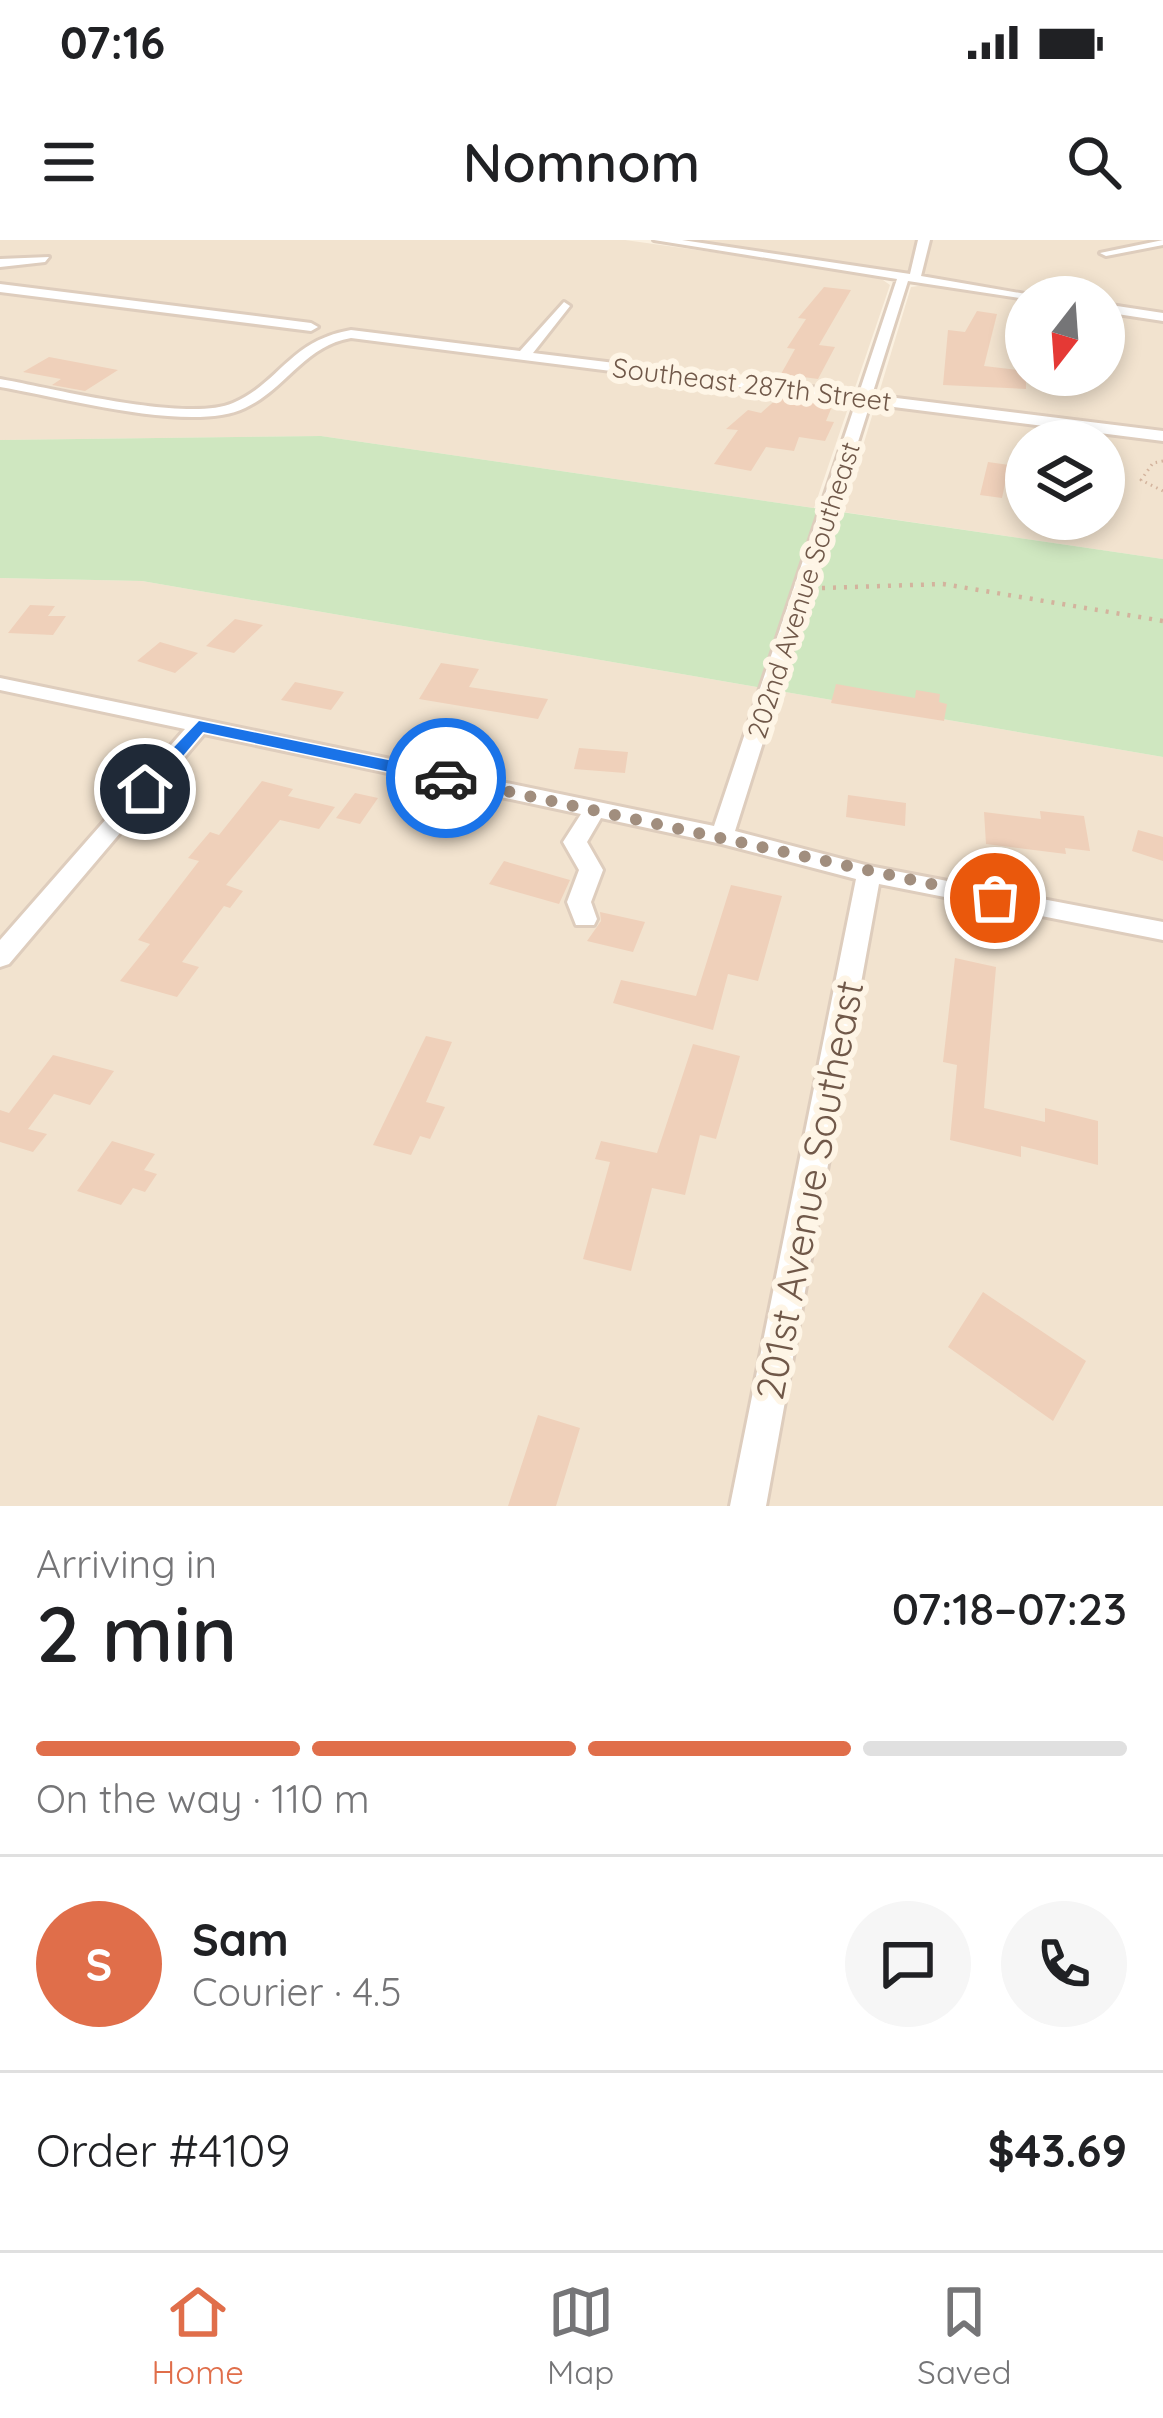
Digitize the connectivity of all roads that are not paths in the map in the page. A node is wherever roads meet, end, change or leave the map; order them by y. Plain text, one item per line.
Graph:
1 (660, 240) edge
2 (924, 240) edge
3 (1163, 242) edge
4 (1106, 253) dead end
5 (45, 259) dead end
6 (0, 263) edge
7 (904, 271) junction
8 (0, 288) edge
9 (1005, 291) edge
10 (564, 306) dead end
11 (1125, 311) edge
12 (1163, 317) edge
13 (311, 327) dead end
14 (524, 355) junction
15 (4, 384) edge
16 (866, 398) junction
17 (1163, 436) edge
18 (0, 684) edge
19 (199, 726) junction
20 (595, 809) junction
21 (722, 836) junction
22 (869, 874) junction
23 (585, 919) dead end
24 (1163, 931) edge
25 (0, 957) edge
26 (748, 1506) edge

1 - 7 street
2 - 7 street, 202nd Avenue Southeast
3 - 4 street
5 - 6 street
7 - 9 street
7 - 16 street, 202nd Avenue Southeast
8 - 13 street
10 - 14 street
11 - 12 street
14 - 15 street, Southeast 287th Street
14 - 16 street, Southeast 287th Street
16 - 17 street, Southeast 287th Street
16 - 21 street, 202nd Avenue Southeast
18 - 19 street
19 - 20 street
19 - 25 street
20 - 21 street
20 - 23 street
21 - 22 street
22 - 24 street
22 - 26 street, 201st Avenue Southeast

